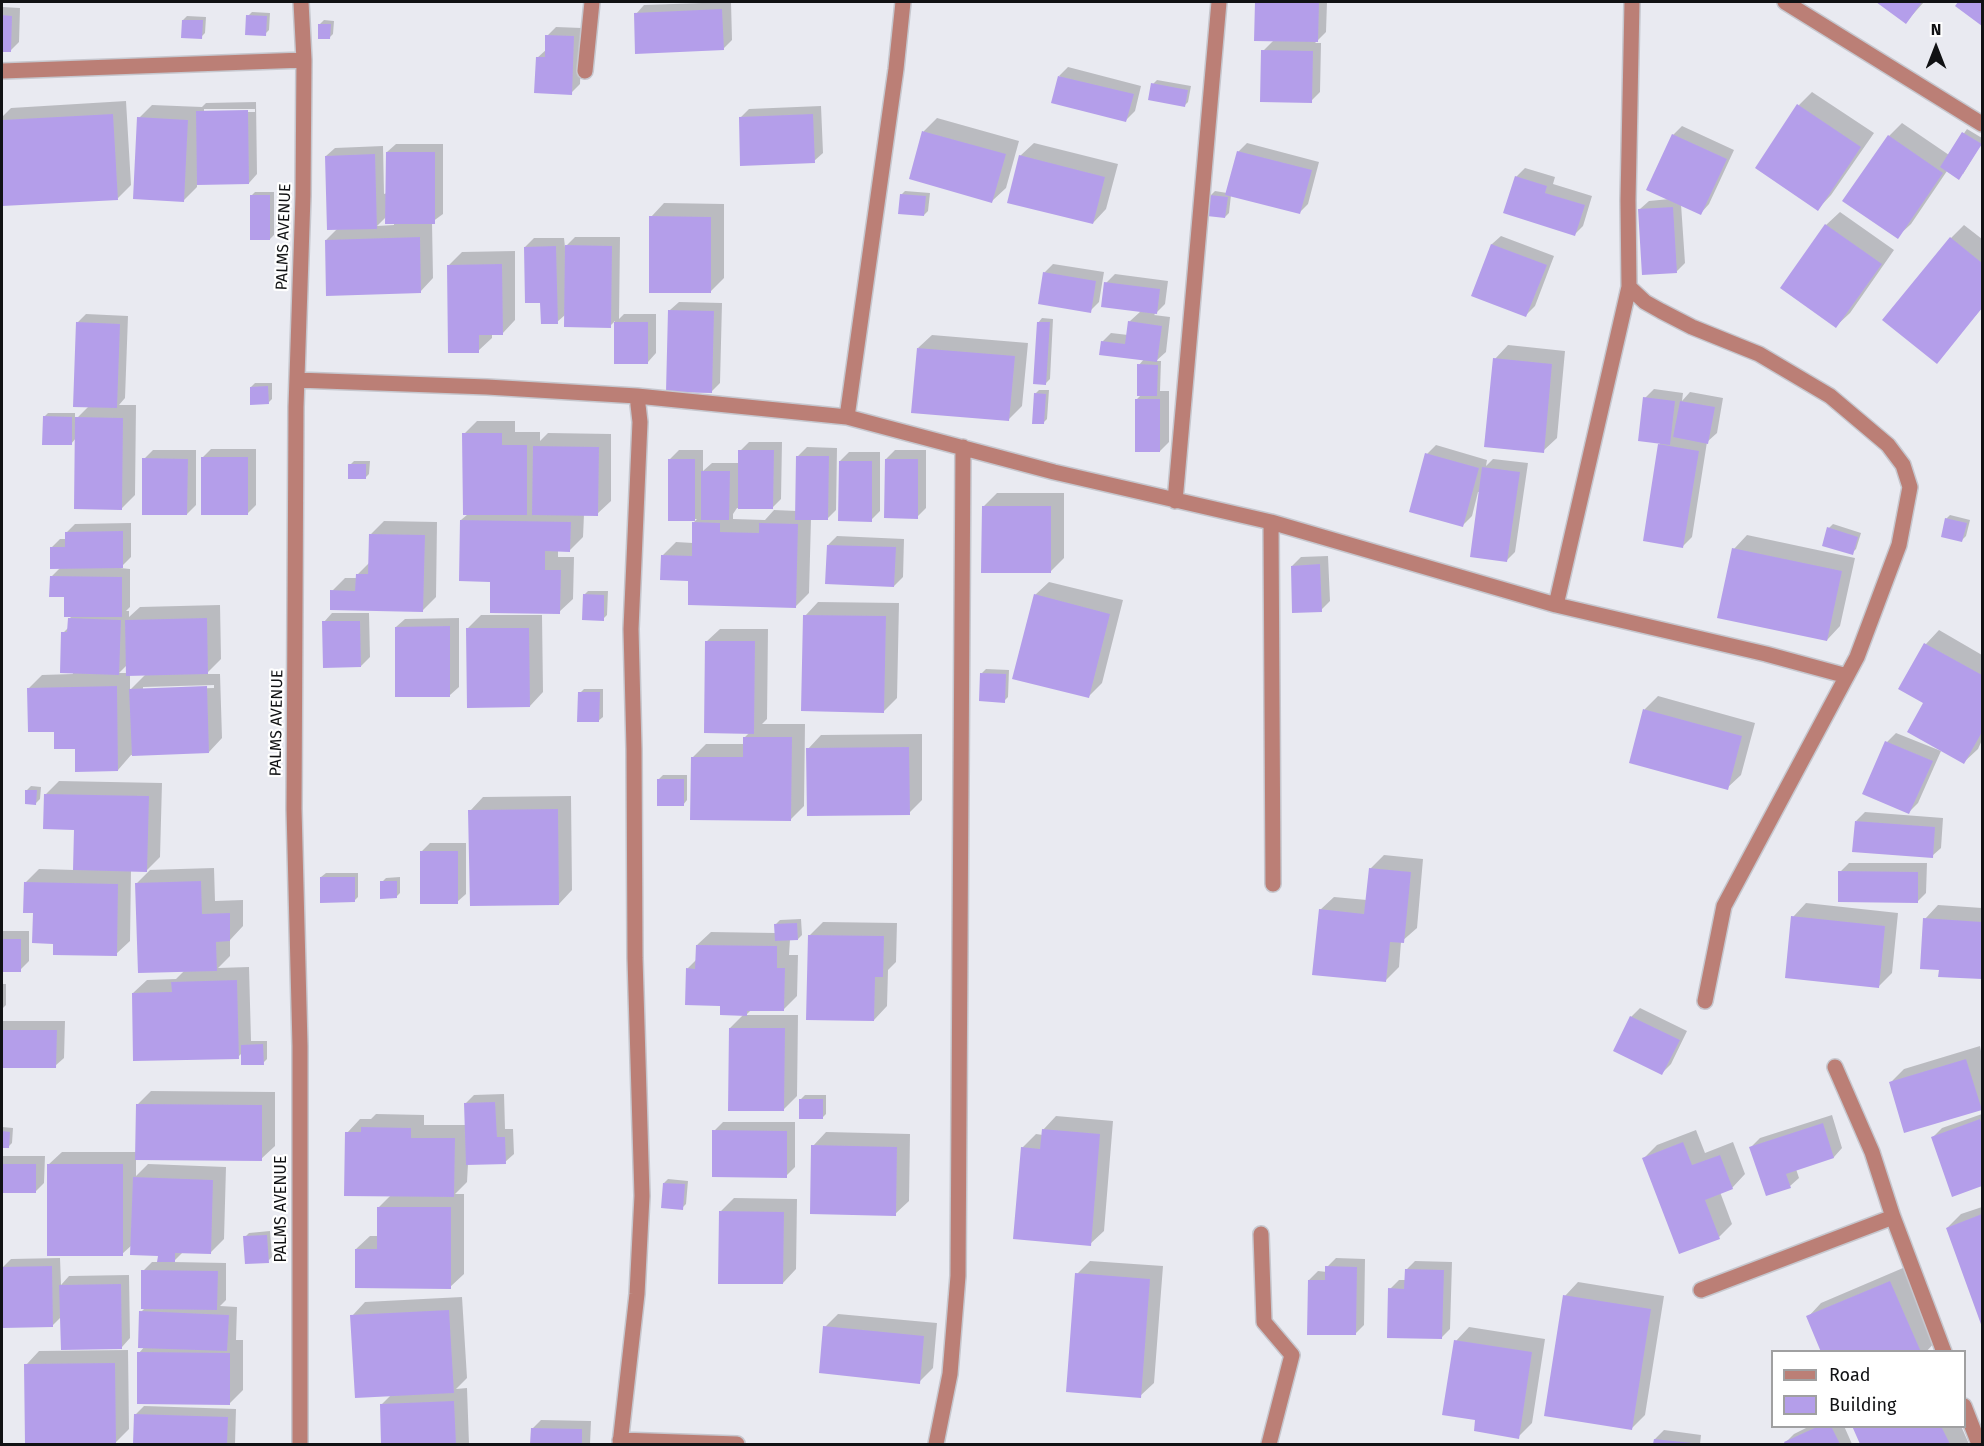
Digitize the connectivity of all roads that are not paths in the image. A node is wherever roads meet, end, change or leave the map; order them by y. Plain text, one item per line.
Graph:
1 (301, 2) edge
2 (592, 2) edge
3 (903, 2) edge
4 (1220, 2) edge
5 (1632, 2) edge
6 (1785, 2) edge
7 (304, 60) junction
8 (2, 71) edge
9 (585, 71) dead end
10 (1983, 124) edge
11 (1629, 287) junction
12 (297, 380) junction
13 (637, 396) junction
14 (847, 417) junction
15 (963, 447) junction
16 (1174, 501) junction
17 (1271, 522) junction
18 (1556, 605) junction
19 (1847, 676) junction
20 (1273, 884) dead end
21 (1705, 1001) dead end
22 (1835, 1067) dead end
23 (1893, 1217) junction
24 (1261, 1234) dead end
25 (1701, 1290) dead end
26 (1943, 1350) edge
27 (1966, 1409) edge
28 (620, 1442) edge
29 (300, 1444) edge
30 (737, 1444) edge
31 (936, 1444) edge
32 (1269, 1444) edge
33 (1979, 1444) edge

1 - 7 street, PALMS AVENUE
2 - 9 street
3 - 14 street
4 - 16 street
5 - 11 street
6 - 10 street
7 - 8 street
7 - 12 street, PALMS AVENUE
11 - 18 street
11 - 19 street
12 - 13 street
12 - 29 street, PALMS AVENUE
13 - 14 street
13 - 28 street
14 - 15 street
15 - 16 street
15 - 31 street
16 - 17 street
17 - 18 street
17 - 20 street
18 - 19 street
19 - 21 street
22 - 23 street
23 - 25 street
23 - 26 street
24 - 32 street
27 - 33 street
28 - 30 street

